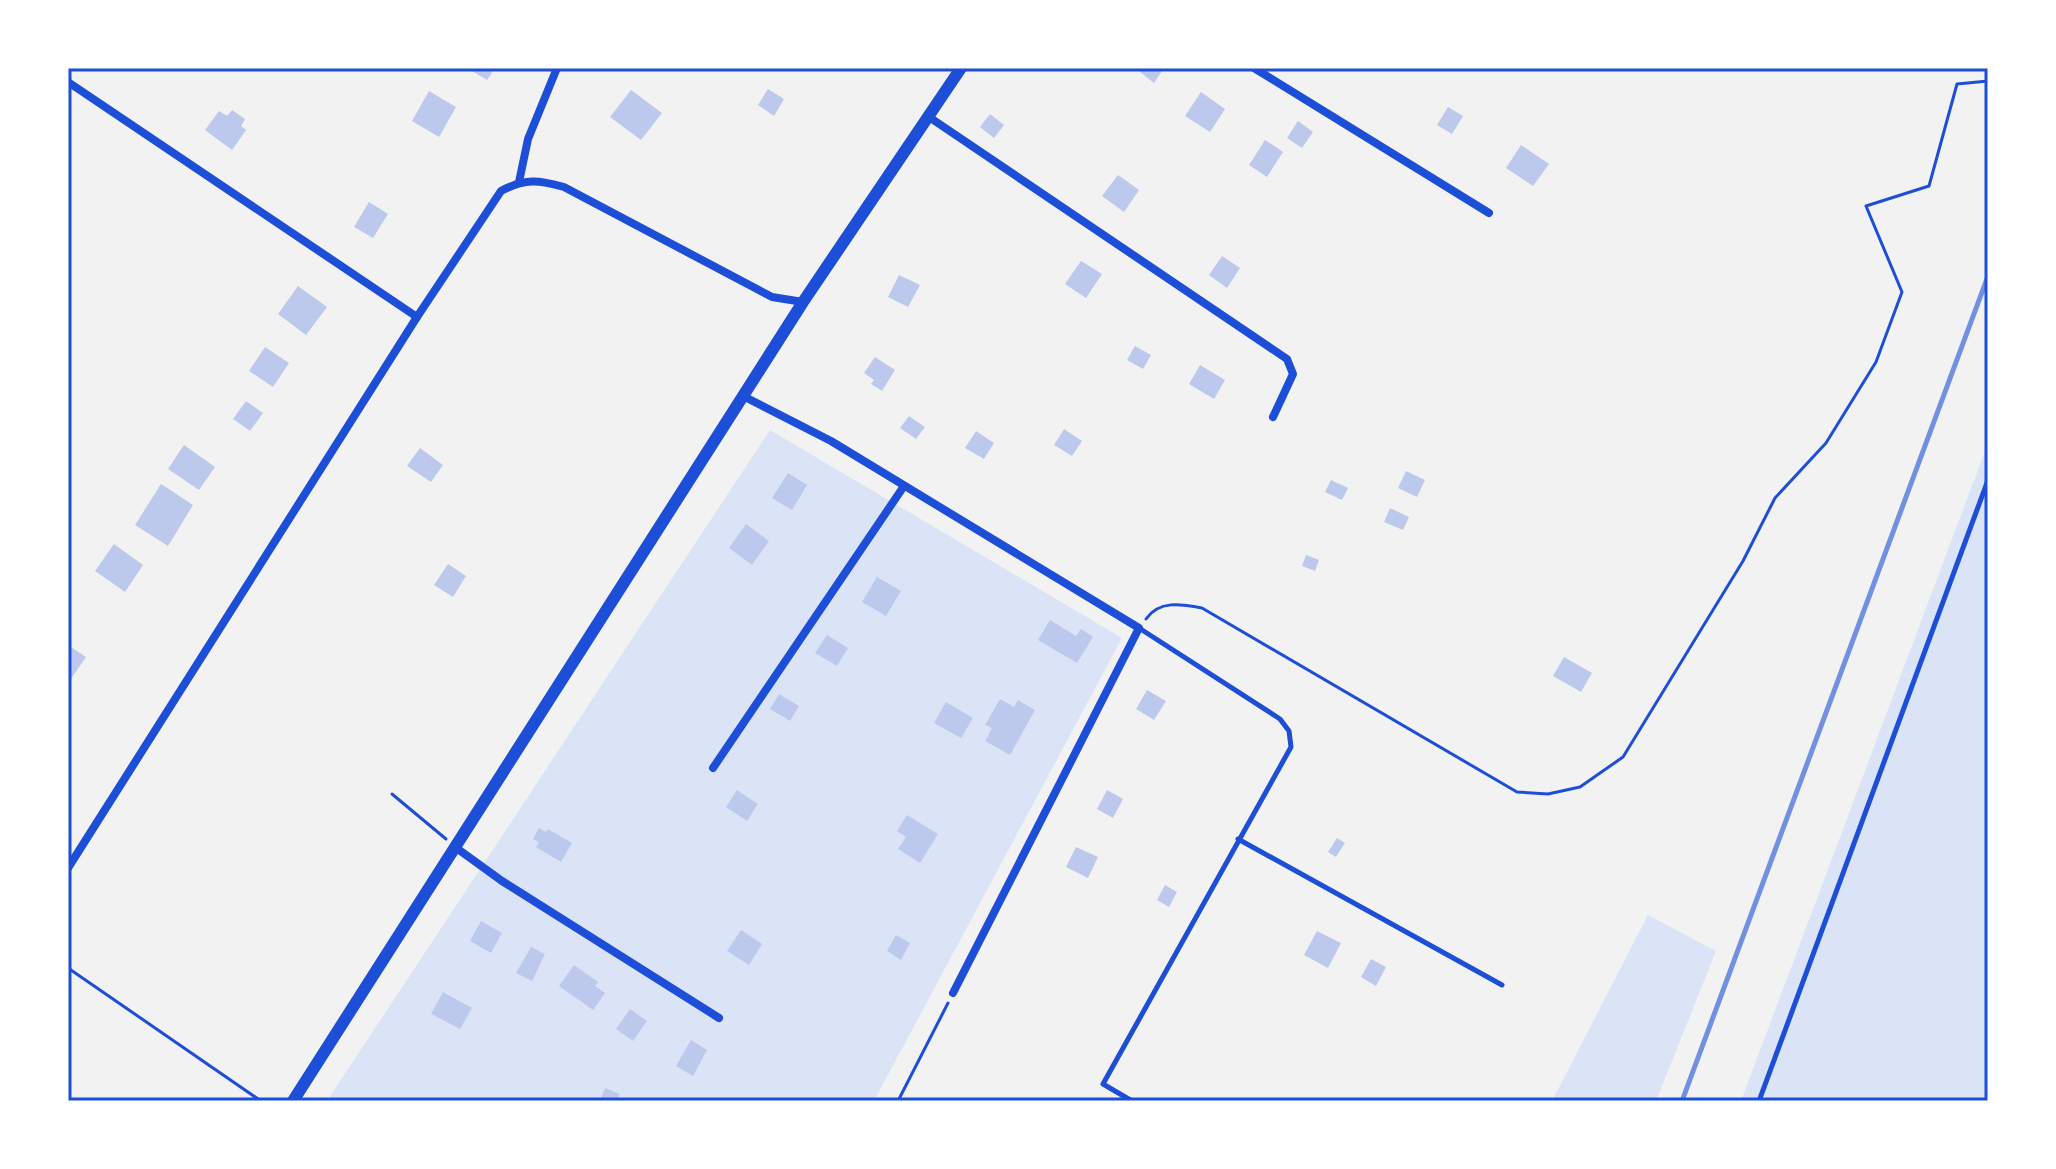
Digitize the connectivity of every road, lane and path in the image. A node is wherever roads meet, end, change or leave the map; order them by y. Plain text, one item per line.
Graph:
1 (557, 68) edge
2 (961, 68) edge
3 (1254, 68) edge
4 (1988, 81) edge
5 (68, 82) edge
6 (929, 117) junction
7 (519, 182) junction
8 (1489, 213) dead end
9 (803, 302) junction
10 (417, 317) junction
11 (745, 397) junction
12 (1273, 417) dead end
13 (1988, 480) edge
14 (904, 486) junction
15 (1139, 628) junction
16 (713, 768) dead end
17 (392, 794) dead end
18 (1238, 839) junction
19 (455, 847) junction
20 (68, 868) edge
21 (68, 968) edge
22 (1502, 985) dead end
23 (953, 993) joint
24 (719, 1018) dead end
25 (261, 1101) edge
26 (293, 1101) edge
27 (898, 1101) edge
28 (1132, 1101) edge
29 (1759, 1101) edge

1 - 7 street
2 - 6 street
3 - 8 street
4 - 15 path
5 - 10 street
6 - 9 street
6 - 12 street
7 - 9 street
7 - 10 street
9 - 11 street
10 - 20 street
11 - 14 street
11 - 19 street
13 - 29 lane
14 - 15 street
14 - 16 street
15 - 18 lane
15 - 23 street
17 - 19 path
18 - 22 lane
18 - 28 lane
19 - 24 street
19 - 26 street
21 - 25 path
23 - 27 path

